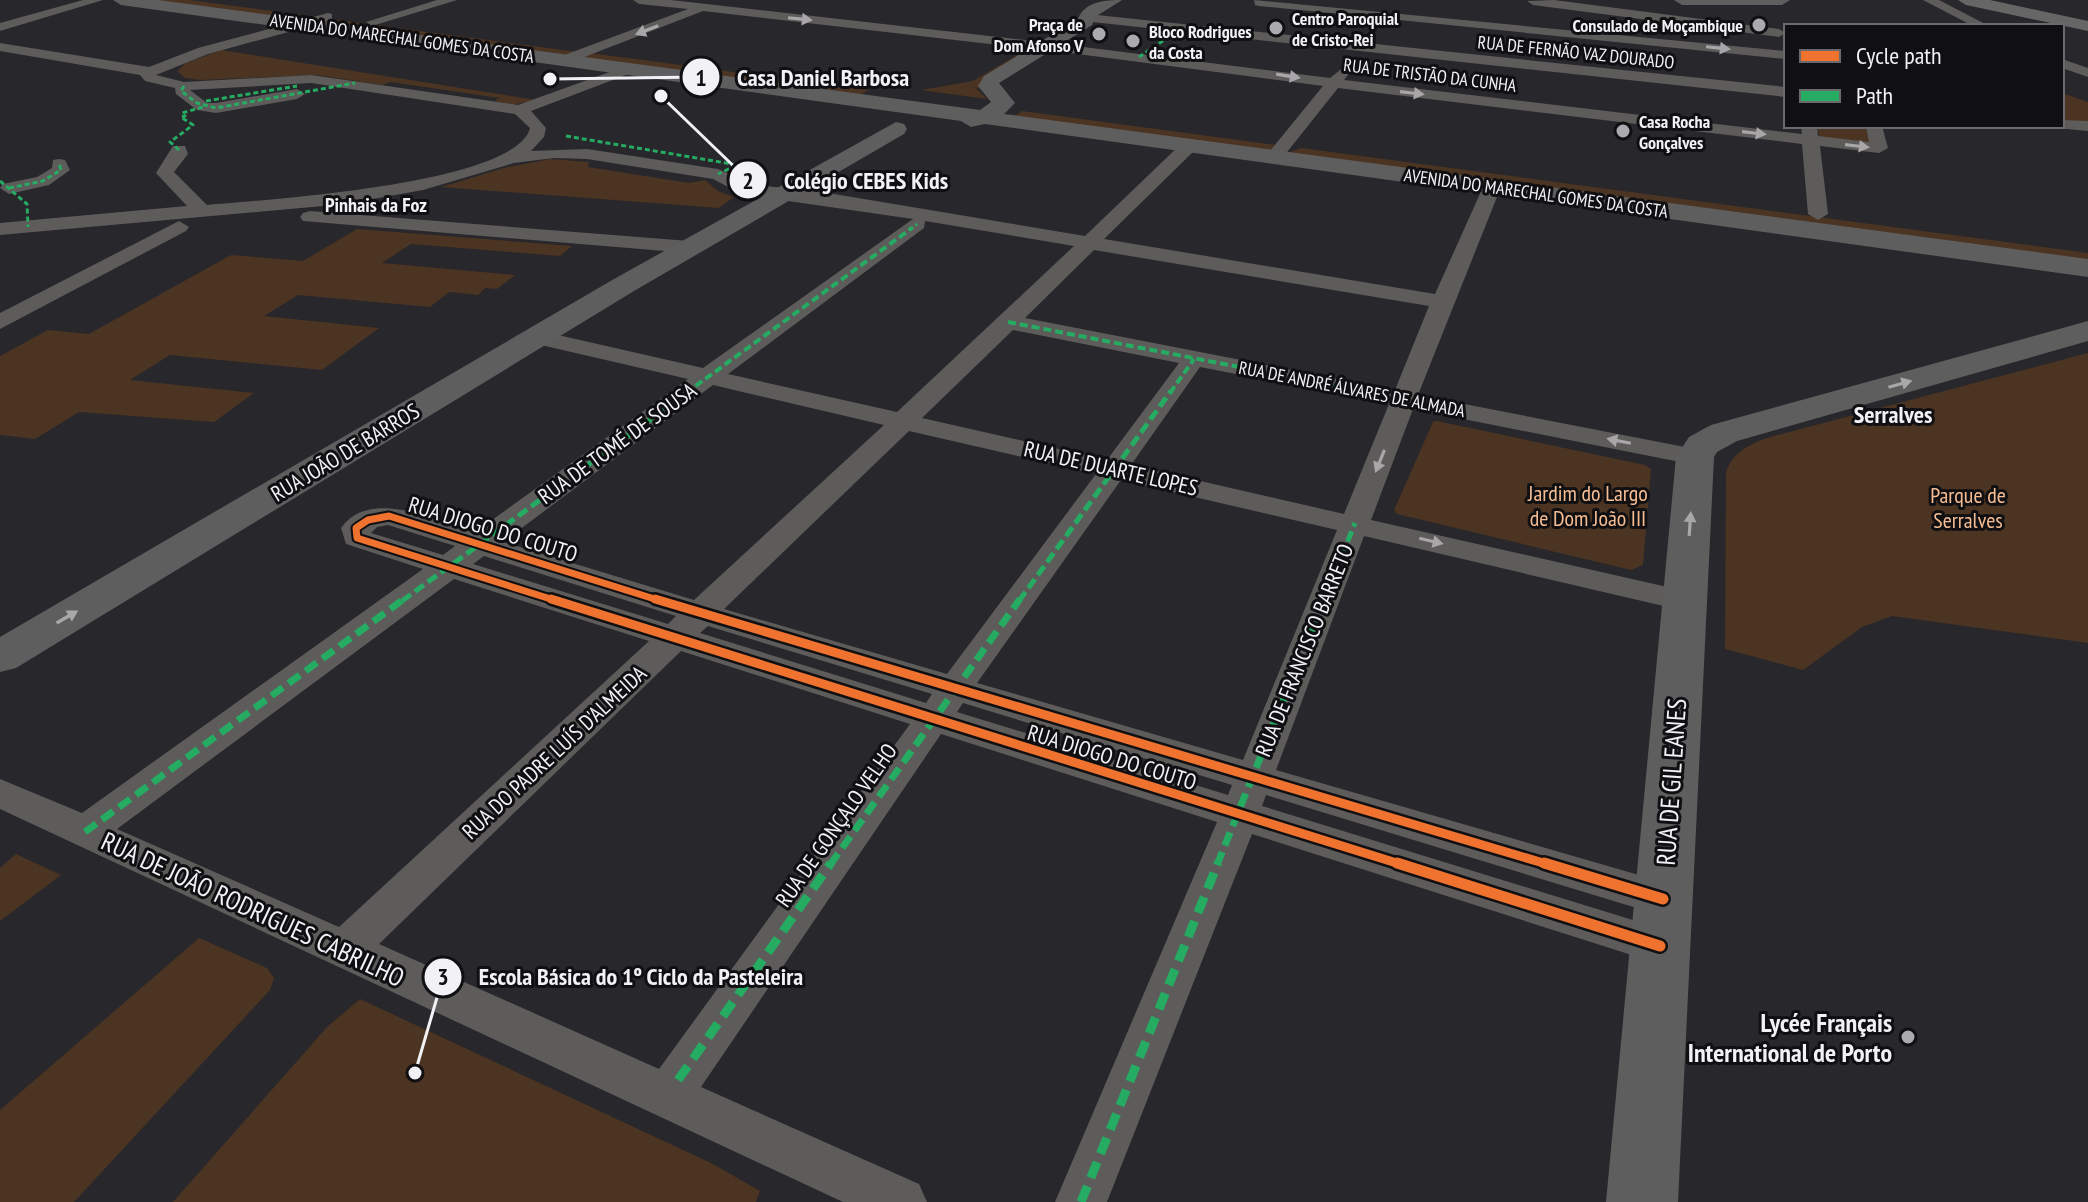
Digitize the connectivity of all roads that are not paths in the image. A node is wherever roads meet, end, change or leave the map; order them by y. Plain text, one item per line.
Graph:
1 (97, 0) edge
2 (121, 0) edge
3 (202, 0) edge
4 (451, 0) edge
5 (643, 0) edge
6 (1100, 0) edge
7 (1114, 0) edge
8 (1262, 0) edge
9 (1402, 0) edge
10 (1517, 0) edge
11 (1682, 0) edge
12 (1782, 0) edge
13 (1929, 0) edge
14 (1966, 0) edge
15 (1994, 0) edge
16 (1533, 1) edge
17 (705, 8) junction
18 (328, 17) junction
19 (1080, 18) junction
20 (2088, 20) edge
21 (372, 22) junction
22 (300, 24) junction
23 (1979, 24) edge
24 (2088, 26) edge
25 (0, 27) edge
26 (1182, 28) junction
27 (1377, 31) junction
28 (1784, 34) edge
29 (1034, 45) junction
30 (0, 47) edge
31 (589, 51) junction
32 (1784, 55) edge
33 (1139, 57) junction
34 (564, 60) junction
35 (629, 69) junction
36 (150, 72) junction
37 (970, 79) dead end
38 (355, 83) junction
39 (1335, 83) junction
40 (184, 86) junction
41 (919, 87) dead end
42 (893, 91) junction
43 (1784, 92) edge
44 (873, 102) junction
45 (519, 110) junction
46 (993, 112) junction
47 (2064, 125) edge
48 (2088, 126) edge
49 (1874, 128) edge
50 (896, 129) junction
51 (1810, 134) edge
52 (566, 136) dead end
53 (1189, 146) junction
54 (179, 150) dead end
55 (1279, 150) junction
56 (512, 158) junction
57 (59, 164) dead end
58 (718, 174) junction
59 (5, 184) edge
60 (423, 185) junction
61 (1492, 187) junction
62 (778, 195) junction
63 (345, 198) junction
64 (203, 212) junction
65 (1818, 214) junction
66 (329, 217) junction
67 (410, 224) junction
68 (917, 224) junction
69 (28, 227) junction
70 (179, 227) junction
71 (0, 229) edge
72 (587, 239) junction
73 (0, 242) edge
74 (689, 247) junction
75 (1085, 247) junction
76 (2088, 250) edge
77 (624, 268) junction
78 (2088, 268) edge
79 (1440, 308) junction
80 (0, 322) edge
81 (1008, 322) junction
82 (2088, 331) edge
83 (536, 337) junction
84 (1194, 359) junction
85 (710, 376) junction
86 (1405, 399) junction
87 (904, 420) junction
88 (1695, 457) junction
89 (1114, 469) junction
90 (1355, 523) junction
91 (479, 544) junction
92 (447, 566) junction
93 (1685, 601) junction
94 (701, 613) junction
95 (0, 621) edge
96 (674, 638) junction
97 (0, 657) edge
98 (956, 689) junction
99 (933, 719) junction
100 (1254, 776) junction
101 (0, 793) edge
102 (1239, 816) junction
103 (85, 832) junction
104 (1661, 922) junction
105 (343, 951) junction
106 (678, 1080) dead end
107 (901, 1202) edge
108 (1081, 1202) edge
109 (1642, 1202) edge

1 - 25 street
2 - 22 main road, AVENIDA DO MARECHAL GOMES DA COSTA
3 - 18 main road, AVENIDA DO MARECHAL GOMES DA COSTA
4 - 21 street
5 - 17 street, RUA DE TRISTÃO DA CUNHA
6 - 19 main road
7 - 19 main road
8 - 27 street
9 - 27 street
10 - 16 street
11 - 12 main road
13 - 23 street
14 - 24 main road
15 - 20 main road
16 - 28 street
17 -> 29 street, RUA DE TRISTÃO DA CUNHA
17 -> 31 street
18 - 21 main road, AVENIDA DO MARECHAL GOMES DA COSTA
18 - 22 street
19 - 26 street
19 - 29 main road
21 - 31 main road, AVENIDA DO MARECHAL GOMES DA COSTA
22 - 34 main road, AVENIDA DO MARECHAL GOMES DA COSTA
22 - 36 street
26 - 27 street
26 - 33 street
27 -> 32 street
27 - 39 street
27 - 43 street, RUA DE FERNÃO VAZ DOURADO
29 - 33 street, RUA DE TRISTÃO DA CUNHA
29 - 37 main road
29 - 46 main road
30 - 36 street
31 - 34 street
31 - 42 main road, AVENIDA DO MARECHAL GOMES DA COSTA
33 -> 39 street, RUA DE TRISTÃO DA CUNHA
34 - 35 main road, AVENIDA DO MARECHAL GOMES DA COSTA
35 - 44 main road, AVENIDA DO MARECHAL GOMES DA COSTA
35 - 45 street
36 - 40 street
38 - 40 street
38 - 40 street
38 - 45 street
39 -> 51 street, RUA DE TRISTÃO DA CUNHA
39 - 55 street
41 - 42 main road
42 - 44 main road
42 - 46 main road, AVENIDA DO MARECHAL GOMES DA COSTA
44 - 46 main road, AVENIDA DO MARECHAL GOMES DA COSTA
44 - 50 main road
45 - 56 street
46 - 50 main road, RUA JOÃO DE BARROS
46 - 53 main road, AVENIDA DO MARECHAL GOMES DA COSTA
46 - 55 main road, AVENIDA DO MARECHAL GOMES DA COSTA
47 - 48 street
51 -> 49 street, RUA DE TRISTÃO DA CUNHA
50 - 62 main road, RUA JOÃO DE BARROS
51 - 65 street
52 - 58 street
53 - 55 main road, AVENIDA DO MARECHAL GOMES DA COSTA
53 - 75 street, RUA DO PADRE LUÍS D'ALMEIDA
54 - 64 street
55 - 61 main road, AVENIDA DO MARECHAL GOMES DA COSTA
55 - 65 main road, AVENIDA DO MARECHAL GOMES DA COSTA
56 - 58 street
56 - 60 street
57 - 59 street
58 - 62 street
59 - 69 street
60 - 63 street
60 - 67 street
61 - 78 main road, AVENIDA DO MARECHAL GOMES DA COSTA
61 - 79 street, RUA DE FRANCISCO BARRETO
62 - 68 street
62 - 74 main road, RUA JOÃO DE BARROS
62 - 75 street
63 - 64 street
63 - 66 street
64 - 69 street
65 - 76 main road, AVENIDA DO MARECHAL GOMES DA COSTA
66 - 67 street
66 - 70 street
67 - 72 street
68 - 75 street
68 - 85 street, RUA DE TOMÉ DE SOUSA
69 - 71 street
70 - 73 street
70 - 80 street
72 - 74 street
72 - 77 street
74 - 77 main road, RUA JOÃO DE BARROS
74 - 83 main road, RUA JOÃO DE BARROS
75 - 79 street
75 - 81 street, RUA DO PADRE LUÍS D'ALMEIDA
77 - 95 main road, RUA JOÃO DE BARROS
79 - 86 street, RUA DE FRANCISCO BARRETO
81 - 84 street, RUA DE ANDRÉ ÁLVARES DE ALMADA
81 - 87 street, RUA DO PADRE LUÍS D'ALMEIDA
88 -> 82 main road
83 - 85 street, RUA DE DUARTE LOPES
97 -> 83 main road, RUA JOÃO DE BARROS
84 - 86 street, RUA DE ANDRÉ ÁLVARES DE ALMADA
84 - 89 street, RUA DE GONÇALO VELHO
85 - 87 street, RUA DE DUARTE LOPES
85 - 91 street, RUA DE TOMÉ DE SOUSA
88 -> 86 street, RUA DE ANDRÉ ÁLVARES DE ALMADA
86 -> 90 street, RUA DE FRANCISCO BARRETO
87 - 89 street, RUA DE DUARTE LOPES
87 - 94 street, RUA DO PADRE LUÍS D'ALMEIDA
93 -> 88 main road, RUA DE GIL EANES
89 - 90 street, RUA DE DUARTE LOPES
89 - 98 street, RUA DE GONÇALO VELHO
90 -> 93 street, RUA DE DUARTE LOPES
90 - 100 street, RUA DE FRANCISCO BARRETO
91 - 92 street, RUA DE TOMÉ DE SOUSA
91 - 92 street, RUA DIOGO DO COUTO
91 - 94 street, RUA DIOGO DO COUTO
92 - 96 street, RUA DIOGO DO COUTO
92 - 103 street, RUA DE TOMÉ DE SOUSA
93 - 104 main road, RUA DE GIL EANES
94 - 96 street, RUA DO PADRE LUÍS D'ALMEIDA
94 - 98 street, RUA DIOGO DO COUTO
96 - 99 street, RUA DIOGO DO COUTO
96 - 105 street, RUA DO PADRE LUÍS D'ALMEIDA
98 - 99 street, RUA DE GONÇALO VELHO
98 - 100 street, RUA DIOGO DO COUTO
99 - 102 street, RUA DIOGO DO COUTO
99 - 106 street, RUA DE GONÇALO VELHO
100 - 102 street, RUA DE FRANCISCO BARRETO
100 - 104 street, RUA DIOGO DO COUTO
101 - 103 street, RUA DE JOÃO RODRIGUES CABRILHO
102 - 104 street, RUA DIOGO DO COUTO
102 - 108 street, RUA DE FRANCISCO BARRETO
103 - 105 street, RUA DE JOÃO RODRIGUES CABRILHO
104 - 109 main road, RUA DE GIL EANES
105 - 107 street, RUA DE JOÃO RODRIGUES CABRILHO

